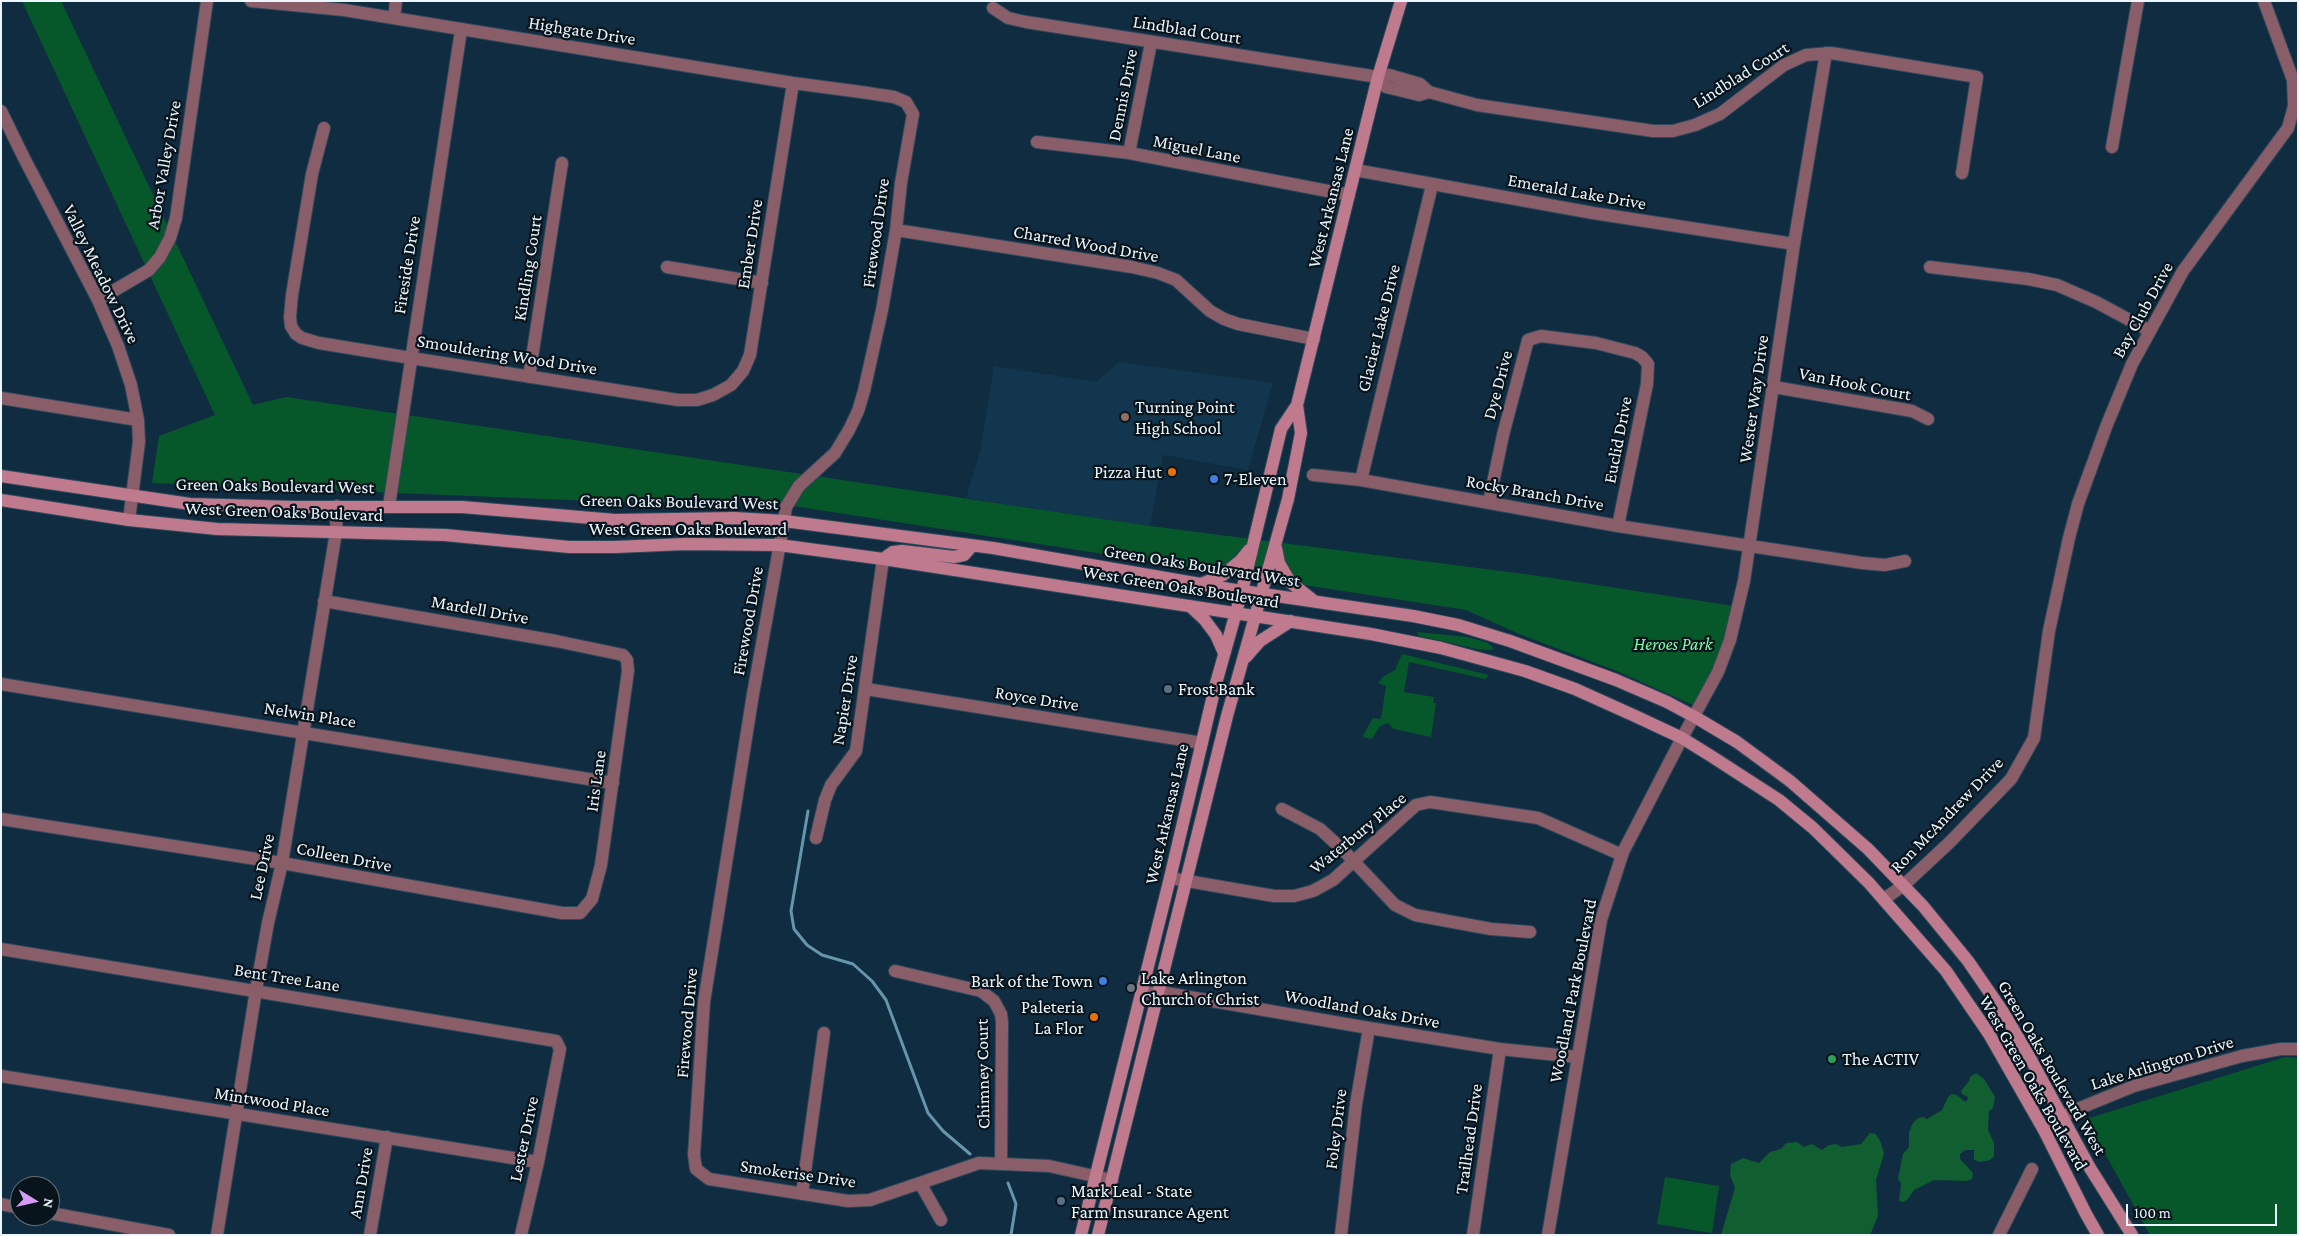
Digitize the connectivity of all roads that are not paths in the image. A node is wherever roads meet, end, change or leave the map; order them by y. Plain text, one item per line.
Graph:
1 (207, 1) edge
2 (251, 1) edge
3 (396, 1) edge
4 (1401, 1) edge
5 (2138, 1) edge
6 (2264, 1) edge
7 (994, 8) dead end
8 (394, 18) junction
9 (461, 30) junction
10 (1151, 43) junction
11 (1826, 53) junction
12 (1378, 77) junction
13 (793, 83) junction
14 (906, 102) joint
15 (1, 111) edge
16 (324, 128) dead end
17 (1037, 142) dead end
18 (2112, 147) dead end
19 (1129, 154) junction
20 (562, 163) dead end
21 (1355, 170) junction
22 (1962, 173) dead end
23 (1432, 185) junction
24 (1349, 195) junction
25 (896, 230) junction
26 (1794, 244) junction
27 (667, 267) dead end
28 (1930, 268) dead end
29 (762, 283) junction
30 (98, 300) junction
31 (2150, 331) junction
32 (1314, 339) junction
33 (411, 358) junction
34 (1647, 362) joint
35 (529, 377) junction
36 (1774, 387) junction
37 (713, 395) joint
38 (1, 398) edge
39 (1297, 405) junction
40 (1928, 419) dead end
41 (138, 420) junction
42 (1313, 475) dead end
43 (1, 476) edge
44 (1362, 480) junction
45 (133, 496) junction
46 (1, 500) edge
47 (1489, 502) junction
48 (337, 506) junction
49 (388, 506) junction
50 (129, 520) junction
51 (784, 521) junction
52 (1618, 526) junction
53 (336, 532) junction
54 (1254, 541) junction
55 (1276, 544) junction
56 (779, 545) junction
57 (972, 546) junction
58 (1750, 546) junction
59 (883, 559) junction
60 (1905, 561) dead end
61 (1200, 584) junction
62 (1242, 590) junction
63 (1261, 594) junction
64 (324, 601) junction
65 (1314, 601) junction
66 (1190, 606) junction
67 (1235, 613) junction
68 (1254, 616) junction
69 (1291, 621) junction
70 (1510, 641) junction
71 (1224, 653) junction
72 (1244, 659) junction
73 (626, 660) joint
74 (2044, 661) joint
75 (1500, 662) junction
76 (1, 684) edge
77 (866, 689) junction
78 (1695, 717) junction
79 (303, 732) junction
80 (1682, 738) junction
81 (1202, 743) junction
82 (613, 783) junction
83 (1282, 809) dead end
84 (1186, 810) junction
85 (1203, 814) junction
86 (1, 819) edge
87 (816, 838) dead end
88 (1622, 855) junction
89 (1353, 861) junction
90 (282, 863) junction
91 (1170, 878) junction
92 (1187, 881) junction
93 (1904, 886) junction
94 (1884, 899) junction
95 (588, 906) joint
96 (1530, 932) dead end
97 (1, 949) edge
98 (895, 971) dead end
99 (256, 990) junction
100 (1160, 992) junction
101 (1141, 994) junction
102 (1369, 1028) junction
103 (824, 1032) dead end
104 (560, 1049) joint
105 (1500, 1049) junction
106 (2298, 1049) edge
107 (1577, 1057) junction
108 (1, 1076) edge
109 (237, 1114) junction
110 (2062, 1117) junction
111 (2045, 1132) junction
112 (386, 1137) junction
113 (538, 1162) junction
114 (1001, 1162) junction
115 (2032, 1168) dead end
116 (701, 1174) joint
117 (1096, 1176) junction
118 (1112, 1180) junction
119 (920, 1183) junction
120 (802, 1194) junction
121 (60, 1215) edge
122 (941, 1220) dead end
123 (169, 1235) edge
124 (217, 1235) edge
125 (370, 1235) edge
126 (521, 1235) edge
127 (1081, 1235) edge
128 (1098, 1235) edge
129 (1341, 1235) edge
130 (1473, 1235) edge
131 (1548, 1235) edge
132 (1999, 1235) edge
133 (2098, 1235) edge
134 (2132, 1235) edge

1 - 30 street, Arbor Valley Drive
2 - 8 street, Highgate Drive
3 - 8 street
4 - 12 main road, West Arkansas Lane
5 - 18 street
6 - 31 street, Bay Club Drive
7 - 10 street, Lindblad Court
8 - 9 street, Highgate Drive
9 - 13 street, Highgate Drive
9 - 33 street, Fireside Drive
10 - 12 street, Lindblad Court
10 - 19 street, Dennis Drive
11 - 12 street, Lindblad Court
11 - 22 street, Lindblad Court
11 - 26 street, Wester Way Drive
12 - 21 main road, West Arkansas Lane
13 - 14 street, Highgate Drive
13 - 29 street, Ember Drive
14 - 25 street, Firewood Drive
15 - 30 street, Valley Meadow Drive
16 - 33 street, Smouldering Wood Drive
17 - 19 street, Miguel Lane
19 - 24 street, Miguel Lane
20 - 35 street, Kindling Court
21 - 23 street, Emerald Lake Drive
21 - 24 main road, West Arkansas Lane
23 - 26 street, Emerald Lake Drive
23 - 44 street, Glacier Lake Drive
24 - 32 main road, West Arkansas Lane
25 - 32 street, Charred Wood Drive
25 - 51 street, Firewood Drive
26 - 36 street, Wester Way Drive
27 - 29 street
28 - 31 street
29 - 37 street, Ember Drive
30 - 41 street, Valley Meadow Drive
31 - 74 street, Bay Club Drive
32 - 39 main road, West Arkansas Lane
33 - 35 street, Smouldering Wood Drive
33 - 49 street, Fireside Drive
34 - 47 street, Dye Drive
34 - 52 street, Euclid Drive
35 - 37 street, Smouldering Wood Drive
36 - 40 street, Van Hook Court
36 - 58 street, Wester Way Drive
38 - 41 street
39 - 54 main road, West Arkansas Lane
39 - 55 main road, West Arkansas Lane
41 - 45 street, Valley Meadow Drive
42 - 44 street, Rocky Branch Drive
43 - 45 main road, Green Oaks Boulevard West
44 - 47 street, Rocky Branch Drive
45 - 48 main road, Green Oaks Boulevard West
45 - 50 street, Valley Meadow Drive
46 - 50 main road, West Green Oaks Boulevard
47 - 52 street, Rocky Branch Drive
48 - 49 main road, Green Oaks Boulevard West
48 - 53 street, Lee Drive
49 - 51 main road, Green Oaks Boulevard West
50 - 53 main road, West Green Oaks Boulevard
51 - 56 street, Firewood Drive
51 - 57 main road, Green Oaks Boulevard West
52 - 58 street, Rocky Branch Drive
53 - 56 main road, West Green Oaks Boulevard
53 - 64 street, Lee Drive
54 - 61 main road
54 - 62 main road, West Arkansas Lane
55 - 63 main road, West Arkansas Lane
55 - 65 main road
56 - 59 main road, West Green Oaks Boulevard
56 - 116 street, Firewood Drive
57 - 59 main road
57 - 61 main road, Green Oaks Boulevard West
58 - 60 street, Rocky Branch Drive
58 - 78 street, Wester Way Drive
59 - 66 main road, West Green Oaks Boulevard
59 - 77 street, Napier Drive
61 - 62 main road, Green Oaks Boulevard West
62 - 63 main road, Green Oaks Boulevard West
62 - 67 main road, West Arkansas Lane
63 - 65 main road, Green Oaks Boulevard West
63 - 68 main road, West Arkansas Lane
64 - 73 street, Mardell Drive
64 - 79 street, Lee Drive
65 - 70 main road, Green Oaks Boulevard West
66 - 67 main road, West Green Oaks Boulevard
66 - 71 main road
67 - 68 main road, West Green Oaks Boulevard
67 - 71 main road, West Arkansas Lane
68 - 69 main road, West Green Oaks Boulevard
68 - 72 main road, West Arkansas Lane
69 - 72 main road
69 - 75 main road, West Green Oaks Boulevard
70 - 75 main road
70 - 78 main road, Green Oaks Boulevard West
71 - 81 main road, West Arkansas Lane
72 - 85 main road, West Arkansas Lane
73 - 82 street, Iris Lane
74 - 93 street, Ron McAndrew Drive
75 - 80 main road, West Green Oaks Boulevard
76 - 79 street, Nelwin Place
77 - 81 street, Royce Drive
77 - 87 street, Napier Drive
78 - 80 street, Wester Way Drive
78 - 93 main road, Green Oaks Boulevard West
79 - 82 street, Nelwin Place
79 - 90 street, Lee Drive
80 - 88 street, Woodland Park Boulevard
80 - 94 main road, West Green Oaks Boulevard
81 - 84 main road, West Arkansas Lane
82 - 95 street, Iris Lane
83 - 89 street
84 - 85 main road
84 - 91 main road, West Arkansas Lane
85 - 92 main road, West Arkansas Lane
86 - 90 street, Colleen Drive
88 - 89 street, Waterbury Place
88 - 107 street, Woodland Park Boulevard
89 - 92 street, Waterbury Place
89 - 96 street
90 - 95 street, Colleen Drive
90 - 99 street, Lee Drive
91 - 92 street, Waterbury Place
91 - 101 main road, West Arkansas Lane
92 - 100 main road, West Arkansas Lane
93 - 94 street, Ron McAndrew Drive
93 - 110 main road, Green Oaks Boulevard West
94 - 111 main road, West Green Oaks Boulevard
97 - 99 street, Bent Tree Lane
98 - 114 street, Chimney Court
99 - 104 street, Bent Tree Lane
99 - 109 street, Lee Drive
100 - 101 street, Woodland Oaks Drive
100 - 102 street, Woodland Oaks Drive
100 - 118 main road, West Arkansas Lane
101 - 117 main road, West Arkansas Lane
102 - 105 street, Woodland Oaks Drive
102 - 129 street, Foley Drive
103 - 120 street
104 - 113 street, Lester Drive
105 - 107 street, Woodland Oaks Drive
105 - 130 street, Trailhead Drive
106 - 110 street, Lake Arlington Drive
107 - 131 street, Woodland Park Boulevard
108 - 109 street, Mintwood Place
109 - 112 street, Mintwood Place
109 - 124 street, Lee Drive
110 - 111 street, Lake Arlington Drive
110 - 134 main road, Green Oaks Boulevard West
111 - 133 main road, West Green Oaks Boulevard
112 - 113 street, Mintwood Place
112 - 125 street, Ann Drive
113 - 126 street, Lester Drive
114 - 117 street, Smokerise Drive
114 - 119 street, Smokerise Drive
115 - 132 street
116 - 120 street, Smokerise Drive
117 - 118 street, Smokerise Drive
117 - 127 main road, West Arkansas Lane
118 - 128 main road, West Arkansas Lane
119 - 120 street, Smokerise Drive
119 - 122 street
121 - 123 street

